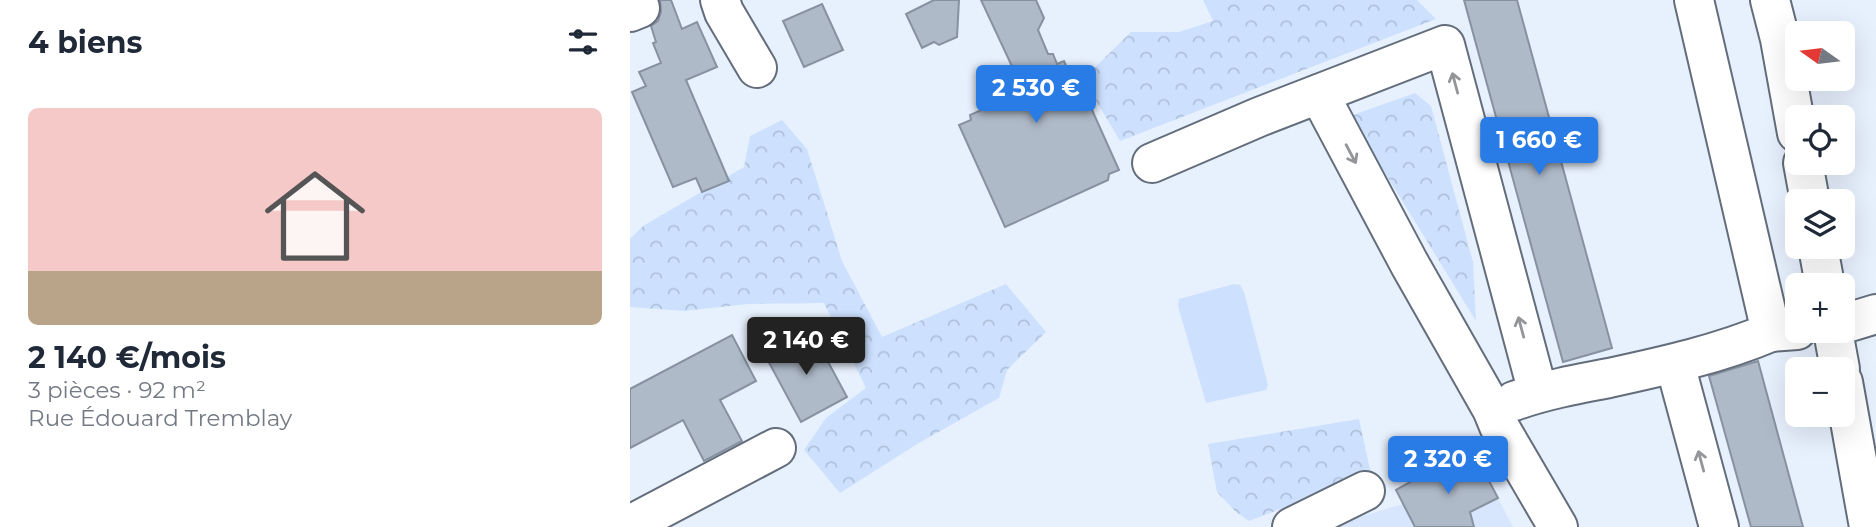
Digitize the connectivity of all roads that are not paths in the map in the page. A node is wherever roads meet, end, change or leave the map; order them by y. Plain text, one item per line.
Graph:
1 (720, 0) edge
2 (1694, 0) edge
3 (1770, 0) edge
4 (757, 68) dead end
5 (1319, 94) junction
6 (1792, 105) edge
7 (1152, 163) dead end
8 (1876, 314) edge
9 (1855, 320) edge
10 (1784, 331) edge
11 (1675, 364) junction
12 (1538, 393) junction
13 (1493, 409) junction
14 (1851, 427) edge
15 (776, 448) dead end
16 (1365, 491) dead end
17 (630, 525) edge
18 (1295, 526) edge
19 (1558, 527) edge
20 (1719, 527) edge
21 (1869, 527) edge

1 - 4 street
2 - 10 street
3 - 6 street
5 - 7 street
12 -> 5 street
5 -> 13 street
8 - 9 street
10 - 11 street
11 - 12 street
20 -> 11 street
12 - 13 street
13 - 19 street
14 - 21 street
15 - 17 street
16 - 18 street

